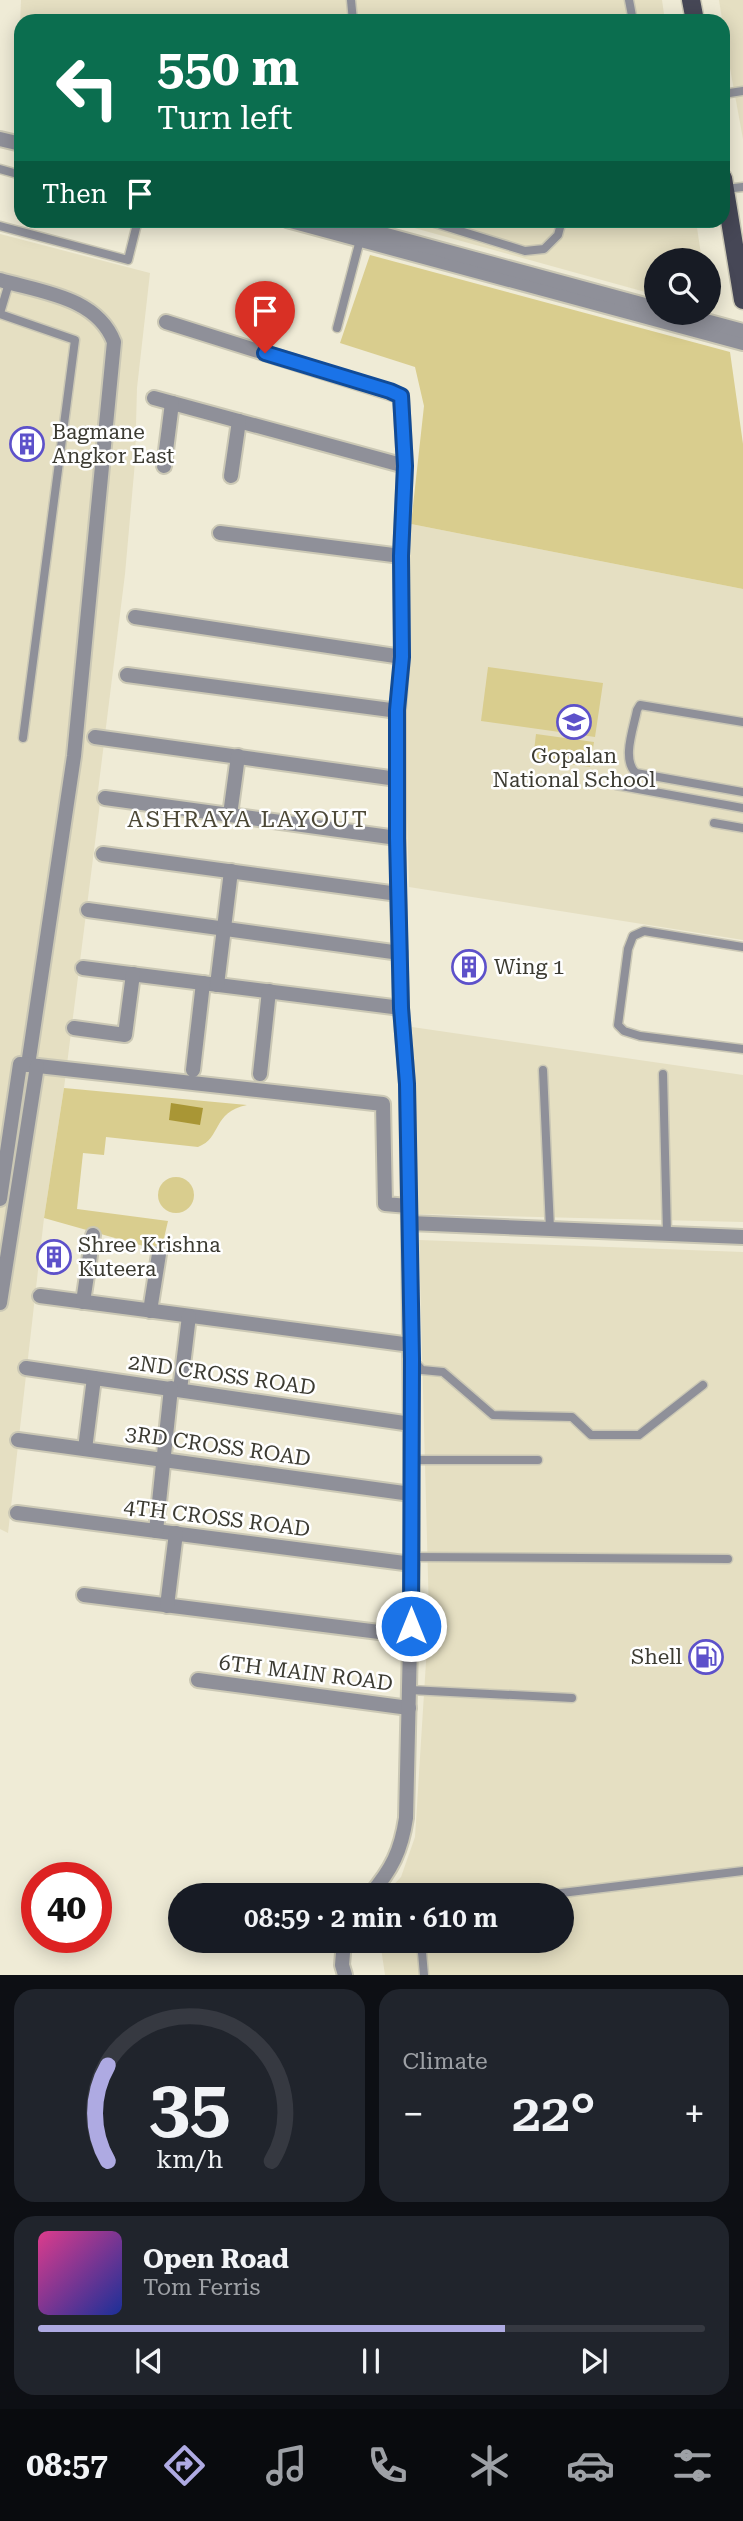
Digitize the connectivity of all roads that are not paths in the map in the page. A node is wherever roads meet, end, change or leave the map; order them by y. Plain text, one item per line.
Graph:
1 (730, 209) edge
2 (0, 226) edge
3 (136, 228) edge
4 (317, 228) edge
5 (361, 228) edge
6 (451, 228) edge
7 (560, 228) edge
8 (360, 240) junction
9 (739, 247) edge
10 (5, 281) edge
11 (743, 300) edge
12 (644, 305) edge
13 (0, 313) edge
14 (166, 322) dead end
15 (721, 325) edge
16 (337, 328) dead end
17 (743, 331) edge
18 (743, 343) edge
19 (155, 398) dead end
20 (172, 402) junction
21 (239, 421) junction
22 (164, 466) dead end
23 (405, 466) junction
24 (231, 476) dead end
25 (220, 533) dead end
26 (401, 556) junction
27 (135, 617) dead end
28 (402, 657) junction
29 (127, 675) dead end
30 (397, 710) junction
31 (743, 722) edge
32 (95, 737) dead end
33 (23, 738) dead end
34 (238, 756) junction
35 (397, 779) junction
36 (616, 785) dead end
37 (743, 792) edge
38 (105, 797) dead end
39 (743, 808) edge
40 (230, 815) junction
41 (714, 823) dead end
42 (743, 828) edge
43 (397, 838) junction
44 (103, 854) dead end
45 (231, 872) junction
46 (398, 894) junction
47 (88, 910) dead end
48 (224, 929) junction
49 (743, 947) edge
50 (400, 953) junction
51 (83, 968) dead end
52 (133, 974) junction
53 (210, 984) junction
54 (270, 991) junction
55 (401, 1008) junction
56 (74, 1028) dead end
57 (743, 1049) edge
58 (29, 1065) junction
59 (193, 1070) dead end
60 (543, 1070) dead end
61 (260, 1074) dead end
62 (663, 1074) dead end
63 (7, 1122) edge
64 (0, 1199) edge
65 (408, 1206) junction
66 (410, 1223) junction
67 (550, 1229) junction
68 (667, 1233) junction
69 (93, 1235) dead end
70 (743, 1237) edge
71 (159, 1254) dead end
72 (40, 1296) dead end
73 (83, 1302) junction
74 (0, 1303) edge
75 (150, 1311) junction
76 (189, 1316) junction
77 (411, 1352) junction
78 (26, 1368) dead end
79 (94, 1378) junction
80 (703, 1385) dead end
81 (176, 1389) junction
82 (411, 1424) junction
83 (18, 1440) dead end
84 (85, 1449) junction
85 (163, 1460) junction
86 (411, 1460) junction
87 (538, 1460) dead end
88 (411, 1494) junction
89 (17, 1513) dead end
90 (156, 1531) junction
91 (176, 1533) junction
92 (728, 1559) dead end
93 (412, 1561) junction
94 (84, 1595) dead end
95 (167, 1606) junction
96 (411, 1636) junction
97 (198, 1680) dead end
98 (410, 1690) junction
99 (572, 1698) dead end
100 (409, 1708) junction
101 (743, 1871) edge
102 (380, 1883) edge
103 (574, 1891) edge
104 (343, 1953) edge
105 (422, 1953) edge
106 (345, 1975) edge
107 (424, 1975) edge

1 - 9 main road
2 - 3 lane
4 - 8 street
5 - 12 street
6 - 7 lane
8 - 16 lane
8 - 18 street
9 - 11 main road
10 - 13 lane
10 - 58 street
13 - 33 lane
14 - 23 street
15 - 17 street
19 - 20 street
20 - 21 street
20 - 22 street
21 - 23 street
21 - 24 street
23 - 26 street
25 - 26 street
26 - 28 street
27 - 28 street
28 - 30 street
29 - 30 street
30 - 35 street
31 - 37 lane
32 - 34 street
34 - 35 street
34 - 40 street
35 - 43 street
36 - 39 lane
38 - 40 street
40 - 43 street
41 - 42 lane
43 - 46 street
44 - 45 street
45 - 46 street
45 - 48 street
46 - 50 street
47 - 48 street
48 - 50 street
48 - 53 street
49 - 57 lane
50 - 55 street
51 - 52 street
52 - 53 street
52 - 56 street
53 - 54 street
53 - 59 street
54 - 55 street
54 - 61 street
55 - 65 street
58 - 63 street
58 - 65 street
58 - 74 street
60 - 67 lane
62 - 68 lane
63 - 64 street
65 - 66 street
66 - 67 street
66 - 77 street
67 - 68 street
68 - 70 street
69 - 73 street
71 - 75 street
72 - 73 street
73 - 75 street
75 - 76 street
76 - 77 street
76 - 81 street
77 - 80 lane
77 - 82 street
78 - 79 street, 2ND CROSS ROAD
79 - 81 street, 2ND CROSS ROAD
79 - 84 street
81 - 82 street, 2ND CROSS ROAD
81 - 85 street
82 - 86 street
83 - 84 street, 3RD CROSS ROAD
84 - 85 street, 3RD CROSS ROAD
85 - 88 street, 3RD CROSS ROAD
85 - 90 street
86 - 87 lane
86 - 88 street
88 - 93 street
89 - 90 street, 4TH CROSS ROAD
90 - 91 street, 4TH CROSS ROAD
91 - 93 street, 4TH CROSS ROAD
91 - 95 street
92 - 93 lane
93 - 96 street
94 - 95 street
95 - 96 street
96 - 98 street
97 - 100 street, 6TH MAIN ROAD
98 - 99 lane
98 - 100 street
100 - 102 street
101 - 103 lane
104 - 106 street
105 - 107 lane

